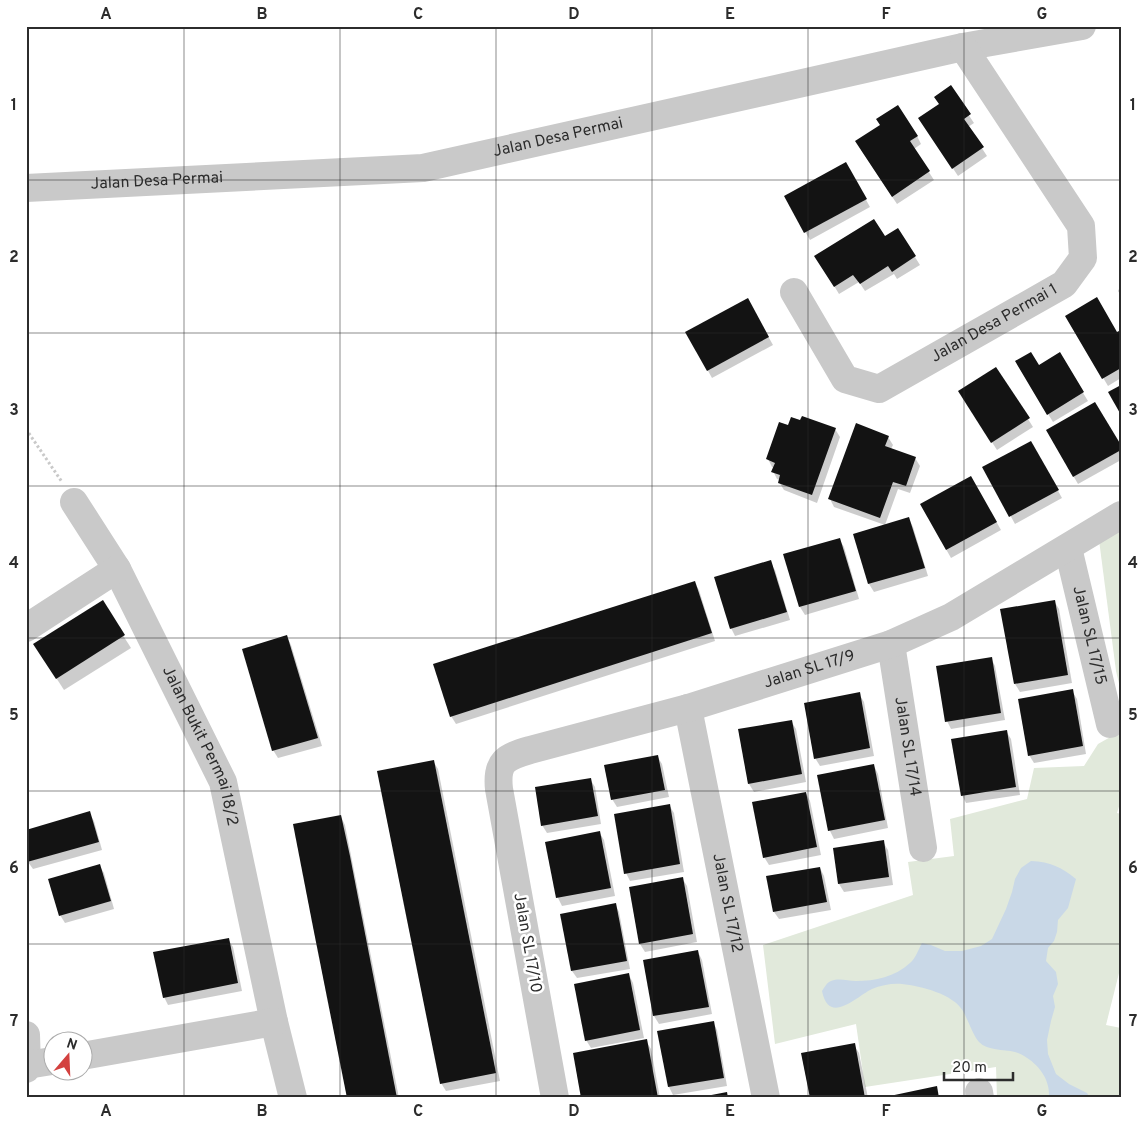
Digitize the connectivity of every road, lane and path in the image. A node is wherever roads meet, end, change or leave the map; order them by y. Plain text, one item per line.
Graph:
1 (1082, 26) edge
2 (963, 47) junction
3 (26, 188) edge
4 (794, 292) dead end
5 (26, 429) edge
6 (74, 502) joint
7 (1121, 516) edge
8 (1068, 548) junction
9 (117, 569) junction
10 (26, 628) edge
11 (891, 644) junction
12 (688, 708) junction
13 (1110, 724) dead end
14 (499, 789) joint
15 (923, 848) dead end
16 (274, 1022) junction
17 (26, 1035) edge
18 (92, 1054) edge
19 (35, 1065) edge
20 (293, 1098) edge
21 (555, 1098) edge
22 (766, 1098) edge

1 - 2 street, Jalan Desa Permai
2 - 3 street, Jalan Desa Permai
2 - 4 street, Jalan Desa Permai 1
5 - 6 path
6 - 9 street, Jalan Bukit Permai 18/2
7 - 8 street, Jalan SL 17/9
8 - 11 street, Jalan SL 17/9
8 - 13 street, Jalan SL 17/15
9 - 10 street
9 - 16 street, Jalan Bukit Permai 18/2
11 - 12 street, Jalan SL 17/9
11 - 15 street, Jalan SL 17/14
12 - 14 street, Jalan SL 17/9
12 - 22 street, Jalan SL 17/12
14 - 21 street, Jalan SL 17/10
16 - 18 street
16 - 20 street, Jalan Bukit Permai 18/2
17 - 19 street

